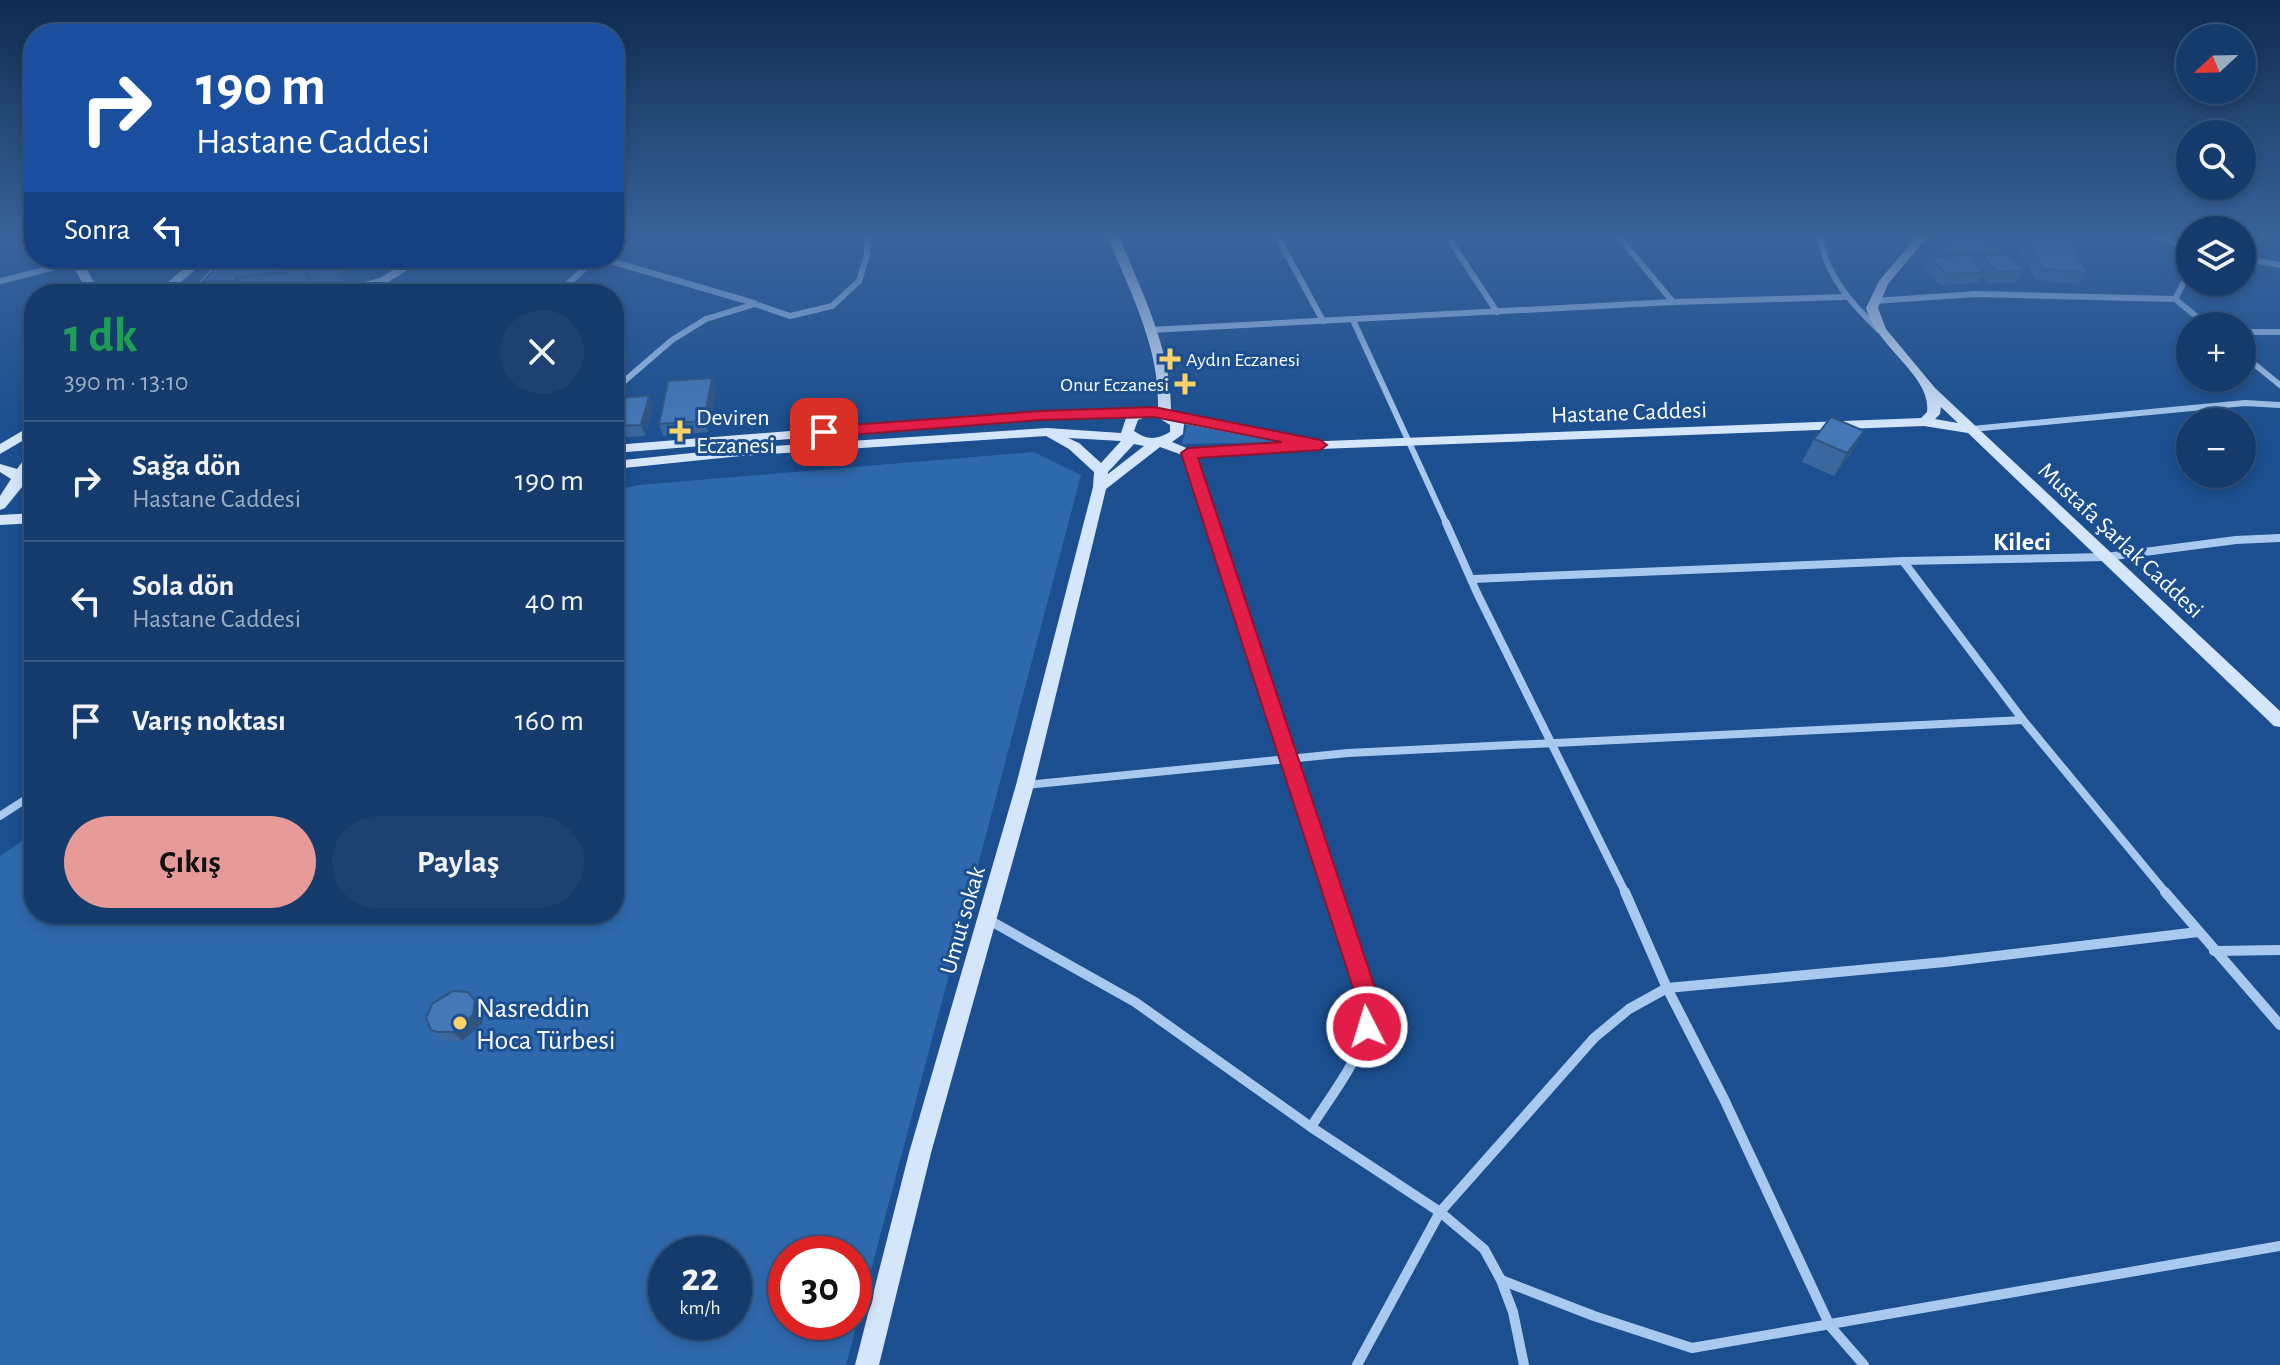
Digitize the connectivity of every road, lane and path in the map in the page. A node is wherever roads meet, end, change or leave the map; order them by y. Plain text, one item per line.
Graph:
1 (740, 300) edge
2 (839, 300) edge
3 (1138, 300) edge
4 (1311, 300) edge
5 (1489, 300) edge
6 (1752, 300) edge
7 (1848, 300) edge
8 (1893, 300) edge
9 (1874, 301) joint
10 (1673, 302) joint
11 (755, 304) junction
12 (1497, 312) junction
13 (1353, 320) junction
14 (1323, 321) junction
15 (1150, 330) junction
16 (1880, 330) junction
17 (2256, 332) edge
18 (2280, 332) edge
19 (2256, 365) edge
20 (624, 381) edge
21 (2280, 385) edge
22 (1932, 391) junction
23 (2280, 405) edge
24 (1139, 414) junction
25 (1168, 416) junction
26 (1924, 422) junction
27 (1972, 429) junction
28 (1047, 432) junction
29 (24, 434) edge
30 (1132, 438) junction
31 (1411, 442) junction
32 (1158, 444) junction
33 (1320, 445) junction
34 (624, 448) edge
35 (0, 450) edge
36 (1188, 453) junction
37 (624, 464) edge
38 (0, 468) edge
39 (24, 470) edge
40 (18, 478) junction
41 (1100, 479) junction
42 (24, 482) edge
43 (0, 505) edge
44 (24, 519) edge
45 (0, 520) edge
46 (2280, 538) edge
47 (2106, 557) junction
48 (1903, 561) junction
49 (1473, 579) junction
50 (2274, 708) edge
51 (2023, 720) junction
52 (2280, 721) edge
53 (1554, 744) junction
54 (1289, 757) junction
55 (1025, 785) junction
56 (24, 800) edge
57 (0, 816) edge
58 (987, 918) junction
59 (2198, 932) junction
60 (2280, 950) edge
61 (2214, 951) junction
62 (1667, 988) junction
63 (2280, 1025) edge
64 (1311, 1127) junction
65 (1440, 1212) junction
66 (2280, 1246) edge
67 (1501, 1280) junction
68 (1830, 1326) junction
69 (867, 1365) edge
70 (1357, 1365) edge
71 (1524, 1365) edge
72 (1864, 1365) edge

1 - 11 street
2 - 11 street
3 - 15 main road
4 - 14 street
5 - 12 street
6 - 10 street
7 - 16 street
8 - 9 street
9 - 16 main road
10 - 12 street
11 - 20 street
12 - 13 street
13 - 14 street
13 - 31 street
14 - 15 street
15 - 25 main road
16 - 22 main road, Mustafa Şarlak Caddesi
17 - 18 street
19 - 21 street
22 - 26 main road
22 - 27 main road, Mustafa Şarlak Caddesi
23 - 27 street
24 - 25 main road, Hastane Caddesi
24 - 30 main road
24 - 34 main road, Hastane Caddesi
25 - 32 main road
25 - 33 main road, Hastane Caddesi
26 - 27 main road, Hastane Caddesi
26 - 31 main road, Hastane Caddesi
27 - 47 main road, Mustafa Şarlak Caddesi
28 - 30 main road, Hastane Caddesi
28 - 37 main road, Hastane Caddesi
28 - 41 main road
29 - 35 main road
30 - 32 main road, Hastane Caddesi
30 - 41 main road
31 - 33 main road, Hastane Caddesi
31 - 49 street
32 - 36 main road, Hastane Caddesi
32 - 41 main road
33 - 36 main road, Hastane Caddesi
36 - 54 street
38 - 40 main road
39 - 40 main road
40 - 42 main road
40 - 43 main road
41 - 55 main road, Umut sokak
44 - 45 main road
46 - 47 street
47 - 48 street
47 - 50 main road, Mustafa Şarlak Caddesi
48 - 49 street
48 - 51 street
49 - 53 street
50 - 52 main road, Mustafa Şarlak Caddesi
51 - 53 street
51 - 59 street
53 - 54 street
53 - 62 street
54 - 55 street
54 - 64 street
55 - 58 main road, Umut sokak
56 - 57 street
58 - 64 street
58 - 69 main road, Umut sokak
59 - 61 street
59 - 62 street
60 - 61 street
61 - 63 street
62 - 65 street
62 - 68 street
64 - 65 street
65 - 67 street
65 - 70 street
66 - 68 street
67 - 68 street
67 - 71 street
68 - 72 street

